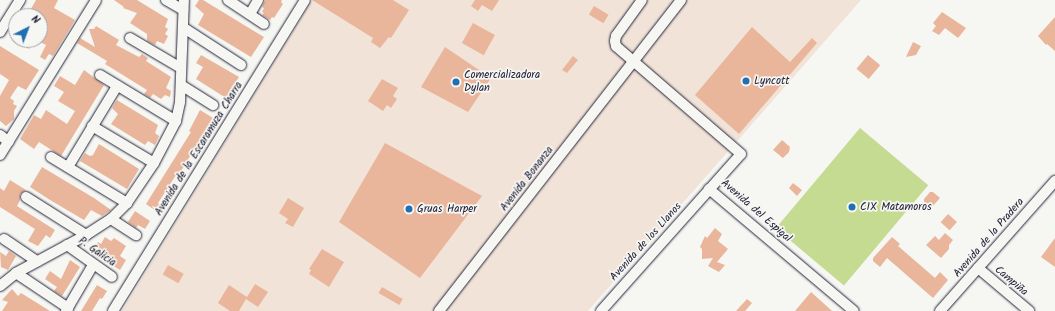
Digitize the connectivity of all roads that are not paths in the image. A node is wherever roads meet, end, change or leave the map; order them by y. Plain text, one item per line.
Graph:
1 (20, 0) edge
2 (96, 0) edge
3 (166, 0) edge
4 (228, 0) edge
5 (258, 0) edge
6 (305, 0) edge
7 (642, 0) edge
8 (681, 0) edge
9 (183, 5) edge
10 (250, 14) junction
11 (264, 24) dead end
12 (184, 28) junction
13 (0, 32) edge
14 (130, 38) dead end
15 (634, 61) junction
16 (241, 65) dead end
17 (181, 68) junction
18 (100, 75) dead end
19 (181, 84) junction
20 (117, 86) junction
21 (213, 105) dead end
22 (176, 121) junction
23 (92, 126) junction
24 (0, 135) edge
25 (9, 142) junction
26 (0, 156) edge
27 (51, 157) dead end
28 (154, 163) junction
29 (68, 167) junction
30 (1055, 181) edge
31 (709, 189) junction
32 (26, 197) dead end
33 (127, 203) junction
34 (111, 219) junction
35 (86, 235) junction
36 (136, 235) dead end
37 (4, 239) dead end
38 (67, 245) junction
39 (37, 260) junction
40 (93, 265) junction
41 (978, 268) junction
42 (16, 273) junction
43 (112, 277) dead end
44 (0, 286) edge
45 (67, 309) edge
46 (607, 309) edge
47 (113, 311) edge
48 (439, 311) edge
49 (854, 311) edge
50 (940, 311) edge
51 (1029, 311) edge

1 - 13 street
2 - 25 street
3 - 9 street
4 - 10 street
5 - 10 street
6 - 47 street, Avenida de la Escaramuza Charra
7 - 15 street
8 - 15 street, Avenida Bonanza
9 - 12 street
10 - 11 street
12 - 16 street
12 - 17 street
14 - 17 street
15 - 31 street, Avenida del Espigal
15 - 48 street, Avenida Bonanza
17 - 19 street
18 - 20 street
19 - 21 street
19 - 22 street
20 - 22 street
20 - 23 street
22 - 28 street
23 - 28 street
23 - 29 street
24 - 25 street
25 - 26 street
27 - 29 street
28 - 33 street
29 - 33 street
30 - 41 street, Avenida de la Pradera
31 - 46 street, Avenida de los Llanos
31 - 49 street, Avenida del Espigal
32 - 35 street
33 - 34 street
34 - 35 street
34 - 36 street
35 - 38 street
37 - 39 street
38 - 39 street
38 - 40 street, P. Galicia
39 - 42 street
40 - 43 street, P. Galicia
40 - 45 street
41 - 50 street, Avenida de la Pradera
41 - 51 street, Campiña
42 - 44 street
42 - 45 street

